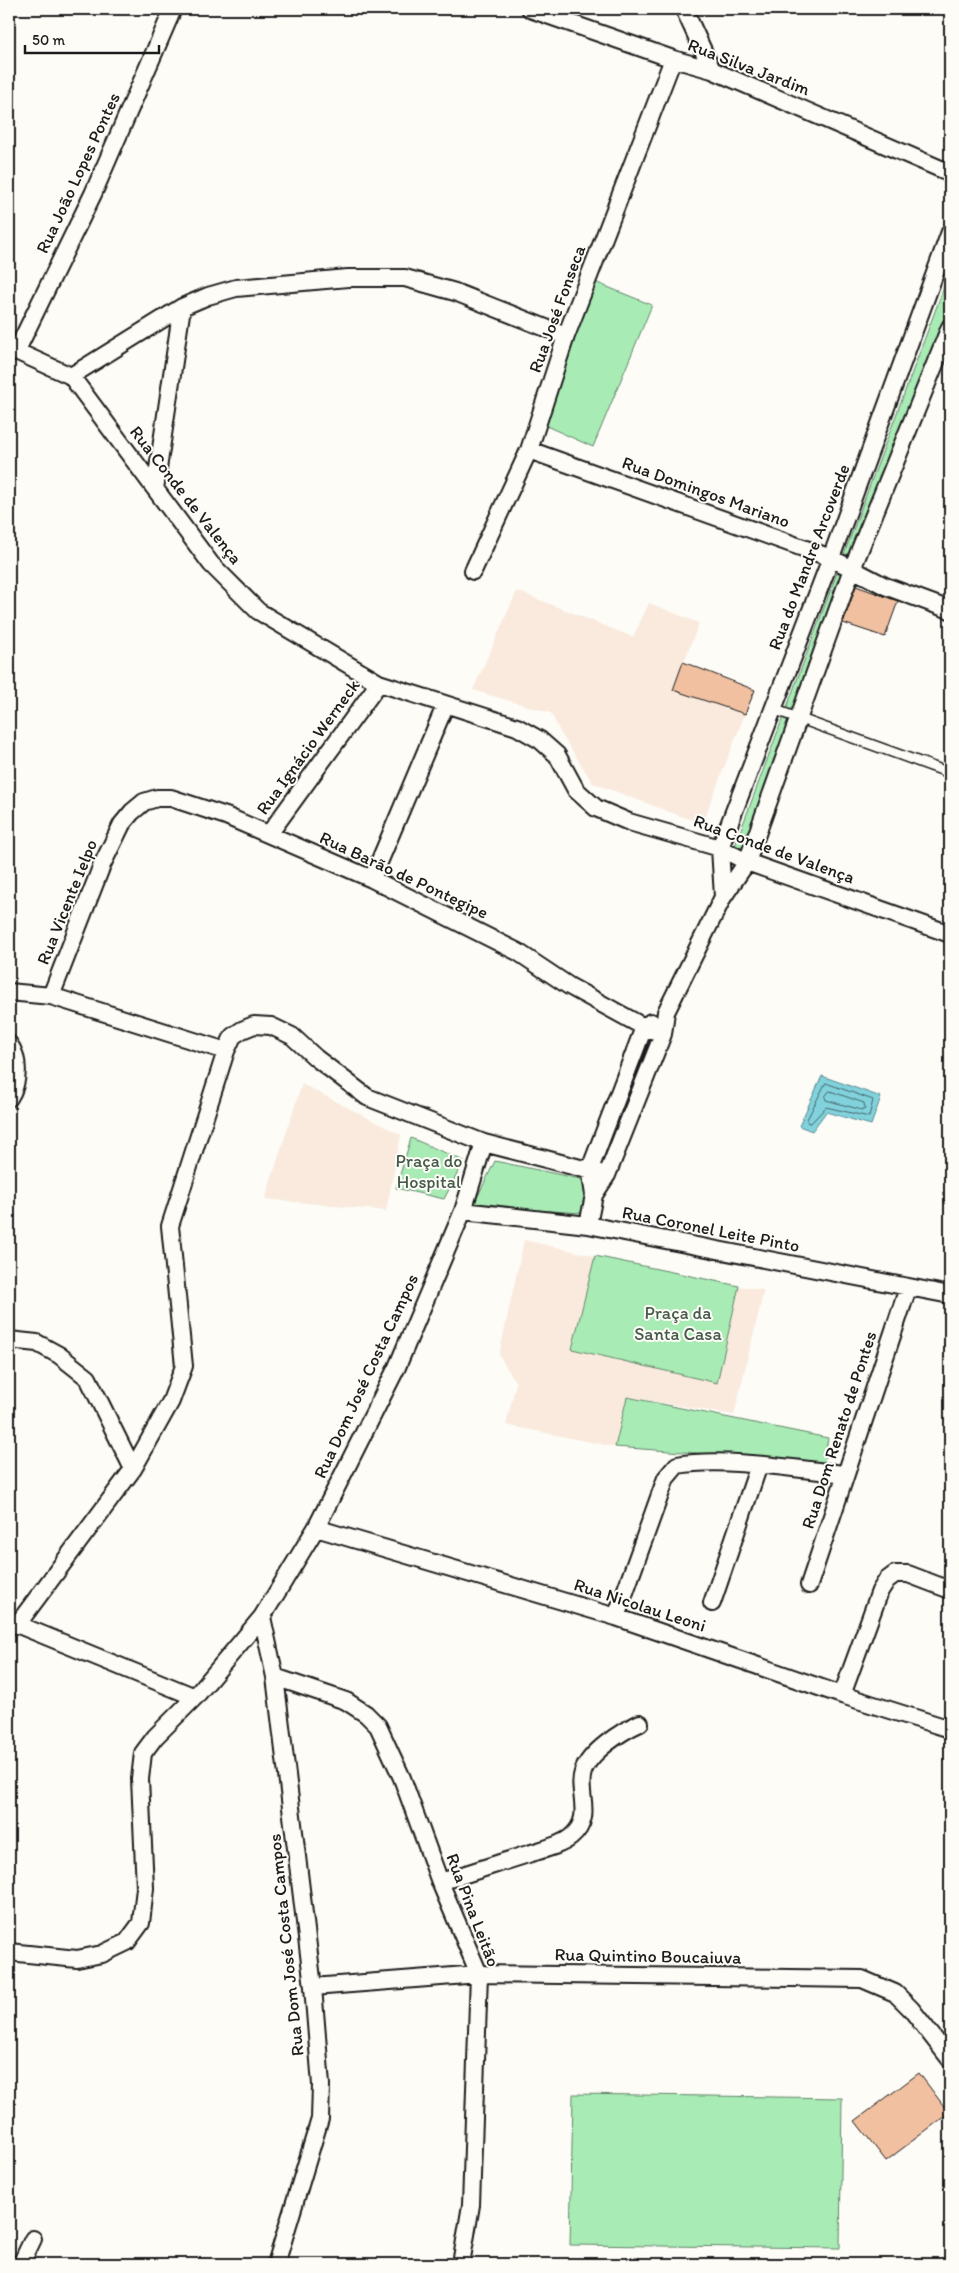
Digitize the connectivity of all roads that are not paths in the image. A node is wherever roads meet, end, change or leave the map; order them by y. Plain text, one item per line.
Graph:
1 (173, 9) edge
2 (530, 9) edge
3 (684, 9) edge
4 (673, 59) junction
5 (712, 70) junction
6 (950, 173) edge
7 (950, 232) edge
8 (182, 307) junction
9 (950, 327) edge
10 (566, 336) junction
11 (12, 350) edge
12 (71, 376) junction
13 (529, 450) junction
14 (155, 489) junction
15 (831, 558) junction
16 (852, 569) junction
17 (473, 571) dead end
18 (950, 610) edge
19 (379, 683) junction
20 (445, 706) junction
21 (773, 709) junction
22 (798, 719) junction
23 (950, 774) edge
24 (122, 824) joint
25 (269, 834) junction
26 (720, 848) junction
27 (747, 862) junction
28 (372, 879) junction
29 (723, 897) junction
30 (950, 934) edge
31 (9, 992) edge
32 (51, 996) junction
33 (666, 1012) junction
34 (644, 1027) junction
35 (663, 1034) junction
36 (9, 1044) edge
37 (226, 1051) junction
38 (9, 1098) edge
39 (484, 1143) junction
40 (590, 1169) junction
41 (607, 1175) junction
42 (594, 1195) junction
43 (463, 1211) junction
44 (588, 1225) junction
45 (908, 1288) junction
46 (950, 1295) edge
47 (9, 1340) edge
48 (758, 1465) junction
49 (133, 1469) junction
50 (845, 1474) junction
51 (316, 1528) junction
52 (809, 1585) dead end
53 (950, 1590) edge
54 (712, 1603) dead end
55 (262, 1616) junction
56 (616, 1617) junction
57 (13, 1623) edge
58 (275, 1677) junction
59 (842, 1695) junction
60 (196, 1697) junction
61 (640, 1723) dead end
62 (950, 1729) edge
63 (440, 1882) junction
64 (9, 1952) edge
65 (479, 1974) junction
66 (313, 1987) junction
67 (950, 2059) edge
68 (33, 2239) dead end
69 (21, 2264) edge
70 (276, 2264) edge
71 (461, 2264) edge

1 - 11 street, Rua João Lopes Pontes
2 - 4 street, Rua Silva Jardim
3 - 5 street
4 - 5 street, Rua Silva Jardim
4 - 10 street, Rua José Fonseca
5 - 6 street, Rua Silva Jardim
7 - 15 street, Rua do Mandre Arcoverde
8 - 10 street
8 - 12 street
8 - 14 street
9 - 16 street, Rua do Mandre Arcoverde
10 - 13 street, Rua José Fonseca
11 - 12 street
12 - 14 street, Rua Conde de Valença
13 - 15 street, Rua Domingos Mariano
13 - 17 street, Rua José Fonseca
14 - 19 street, Rua Conde de Valença
15 - 16 street, Rua Domingos Mariano
15 - 21 street, Rua do Mandre Arcoverde
16 - 18 street, Rua Domingos Mariano
16 - 22 street, Rua do Mandre Arcoverde
19 - 20 street, Rua Conde de Valença
19 - 25 street, Rua Ignácio Werneck
20 - 26 street, Rua Conde de Valença
20 - 28 street
21 - 22 lane
21 - 26 street, Rua do Mandre Arcoverde
22 - 23 lane
22 - 27 street, Rua do Mandre Arcoverde
24 - 25 street, Rua Barão de Pontegipe
24 - 32 street, Rua Vicente Ielpo
25 - 28 street, Rua Barão de Pontegipe
26 - 27 street, Rua Conde de Valença
26 - 29 street, Rua do Mandre Arcoverde
27 - 29 street, Rua do Mandre Arcoverde
27 - 30 street, Rua Conde de Valença
28 - 34 street, Rua Barão de Pontegipe
29 - 33 street, Rua do Mandre Arcoverde
31 - 32 street
32 - 37 street
33 - 34 street, Rua do Mandre Arcoverde
33 - 35 street, Rua do Mandre Arcoverde
34 - 35 street, Rua Barão de Pontegipe
34 - 40 street, Rua do Mandre Arcoverde
35 - 41 street, Rua do Mandre Arcoverde
36 - 38 street
37 - 39 street
37 - 49 street
39 - 40 street
39 - 43 street, Rua Dom José Costa Campos
40 - 41 street
40 - 42 street, Rua do Mandre Arcoverde
41 - 42 street, Rua do Mandre Arcoverde
42 - 44 street, Rua do Mandre Arcoverde
43 - 44 street, Rua Coronel Leite Pinto
43 - 51 street, Rua Dom José Costa Campos
44 - 45 street, Rua Coronel Leite Pinto
45 - 46 street, Rua Coronel Leite Pinto
45 - 50 street, Rua Dom Renato de Pontes
47 - 49 street
48 - 50 street
48 - 54 street
48 - 56 street
49 - 57 street
50 - 52 street, Rua Dom Renato de Pontes
51 - 55 street, Rua Dom José Costa Campos
51 - 56 street, Rua Nicolau Leoni
53 - 59 street
55 - 58 street, Rua Dom José Costa Campos
55 - 60 street, Rua Dom José Costa Campos
56 - 59 street, Rua Nicolau Leoni
57 - 60 street
58 - 63 street, Rua Pina Leitão
58 - 66 street, Rua Dom José Costa Campos
59 - 62 street, Rua Nicolau Leoni
60 - 64 street, Rua Dom José Costa Campos
61 - 63 street
63 - 65 street, Rua Pina Leitão
65 - 66 street, Rua Quintino Boucaiuva
65 - 67 street, Rua Quintino Boucaiuva
65 - 71 street, Rua Pina Leitão
66 - 70 street, Rua Dom José Costa Campos
68 - 69 street

